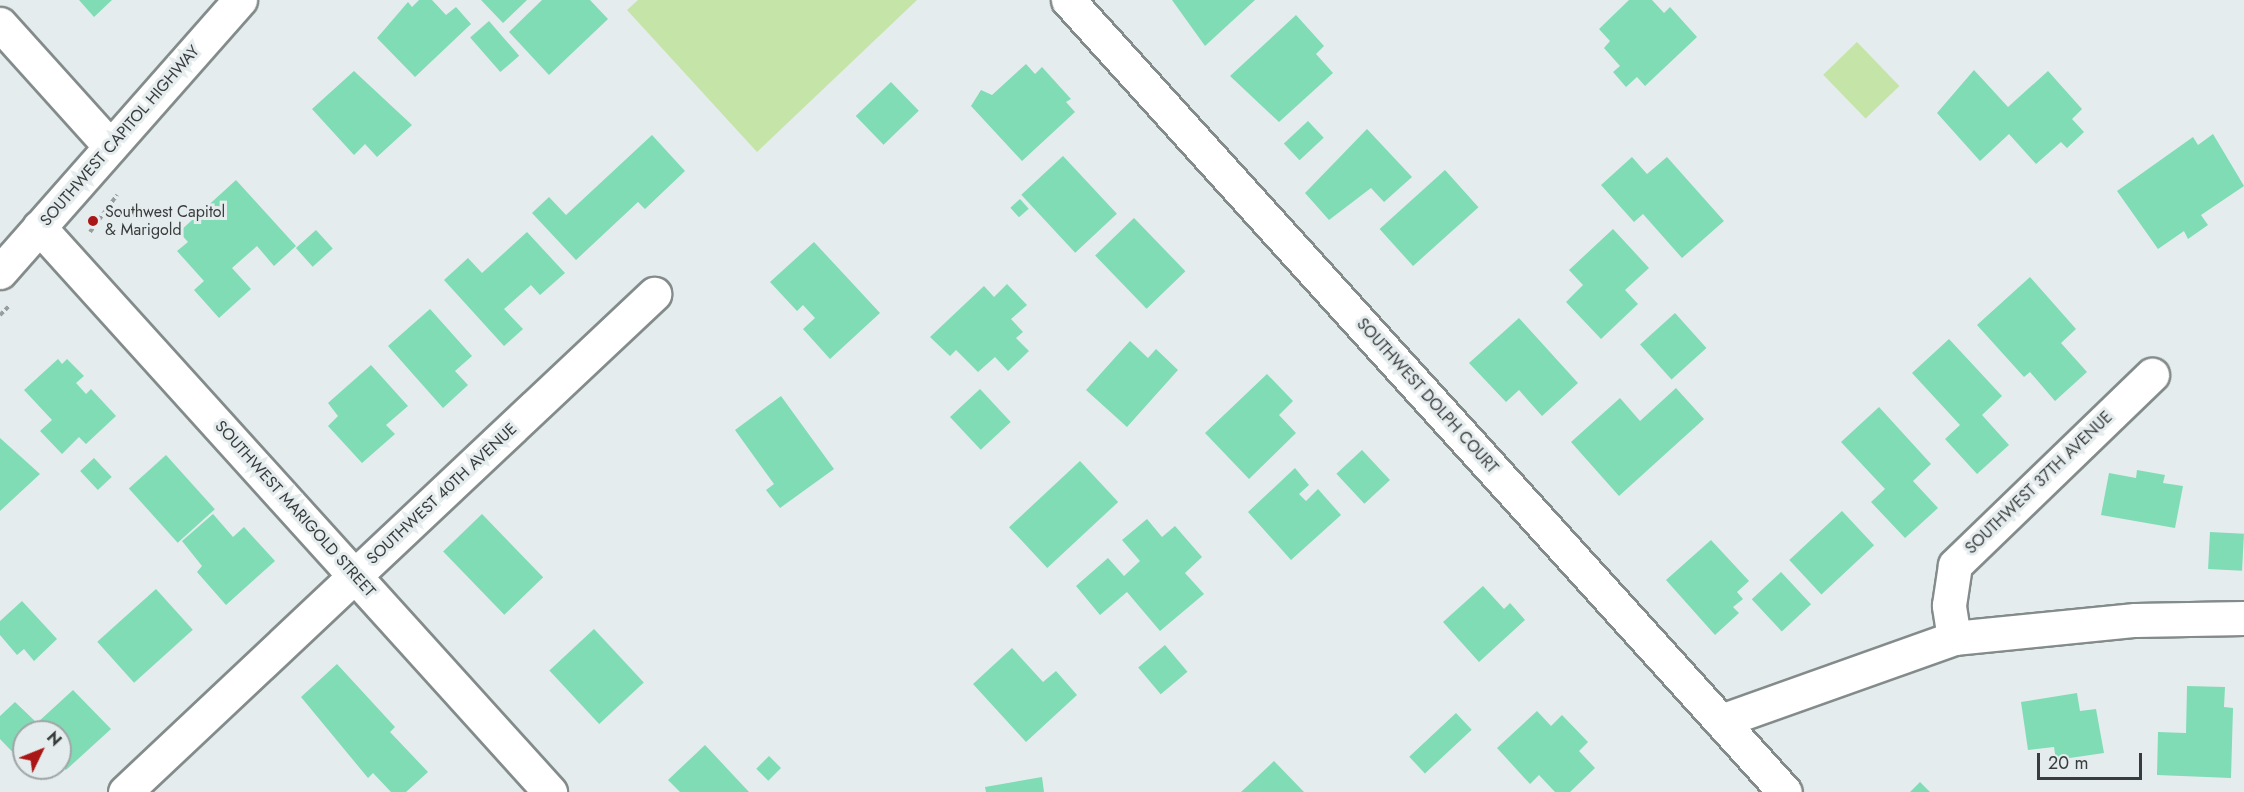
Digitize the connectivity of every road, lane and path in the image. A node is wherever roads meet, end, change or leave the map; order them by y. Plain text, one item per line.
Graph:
1 (240, 0) edge
2 (1068, 0) edge
3 (0, 24) edge
4 (110, 146) junction
5 (39, 227) junction
6 (0, 272) edge
7 (654, 294) dead end
8 (2152, 375) dead end
9 (355, 576) junction
10 (2244, 618) edge
11 (1954, 638) junction
12 (1721, 721) junction
13 (125, 792) edge
14 (550, 792) edge
15 (1785, 792) edge

1 - 4 street, SOUTHWEST CAPITOL HIGHWAY
2 - 12 street, SOUTHWEST DOLPH COURT
3 - 4 street
4 - 5 street, SOUTHWEST CAPITOL HIGHWAY
5 - 6 street, SOUTHWEST CAPITOL HIGHWAY
5 - 9 street, SOUTHWEST MARIGOLD STREET
7 - 9 street, SOUTHWEST 40TH AVENUE
8 - 11 street, SOUTHWEST 37TH AVENUE
9 - 13 street, SOUTHWEST 40TH AVENUE
9 - 14 street, SOUTHWEST MARIGOLD STREET
10 - 11 street
11 - 12 street
12 - 15 street, SOUTHWEST DOLPH COURT

